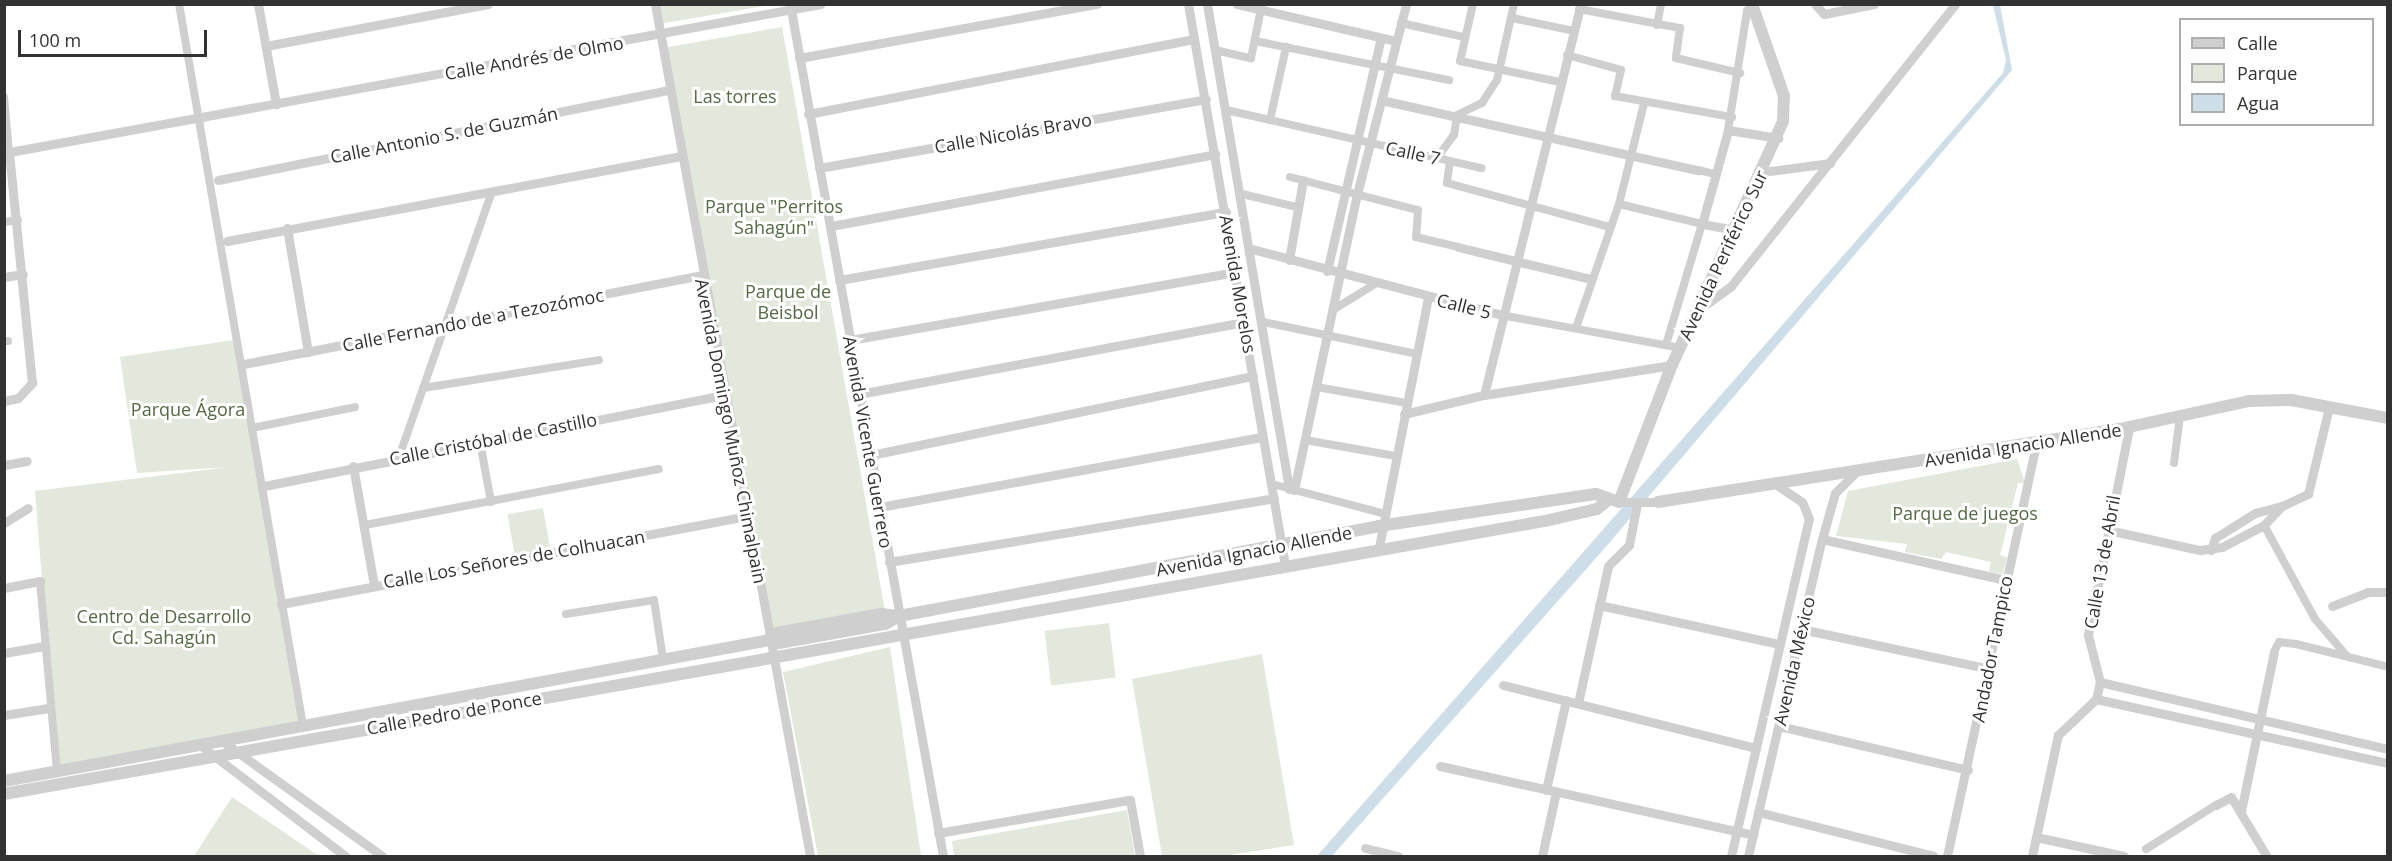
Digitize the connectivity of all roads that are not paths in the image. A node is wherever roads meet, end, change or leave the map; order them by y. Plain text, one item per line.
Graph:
1 (178, 4) edge
2 (258, 4) edge
3 (488, 4) edge
4 (655, 4) edge
5 (821, 4) edge
6 (1097, 4) edge
7 (1188, 4) edge
8 (1207, 4) edge
9 (1237, 4) edge
10 (1406, 4) edge
11 (1473, 4) edge
12 (1514, 4) edge
13 (1661, 4) edge
14 (1815, 4) edge
15 (1874, 4) edge
16 (1945, 4) edge
17 (1753, 6) edge
18 (790, 7) edge
19 (1262, 7) edge
20 (1580, 7) edge
21 (1954, 8) edge
22 (1512, 18) junction
23 (1401, 22) junction
24 (1657, 25) junction
25 (1574, 31) junction
26 (660, 35) junction
27 (1464, 37) junction
28 (1381, 38) junction
29 (1194, 39) junction
30 (1255, 41) junction
31 (1396, 41) junction
32 (266, 46) junction
33 (1286, 47) junction
34 (1215, 50) junction
35 (1567, 55) junction
36 (799, 58) junction
37 (1375, 64) junction
38 (1389, 67) junction
39 (1503, 69) junction
40 (1740, 73) junction
41 (1449, 80) dead end
42 (1560, 82) junction
43 (669, 90) junction
44 (4, 97) edge
45 (1206, 99) junction
46 (1381, 99) junction
47 (276, 104) junction
48 (1644, 104) junction
49 (1226, 110) junction
50 (808, 114) junction
51 (1457, 115) junction
52 (1732, 117) junction
53 (198, 120) junction
54 (1270, 120) junction
55 (1728, 130) junction
56 (1546, 135) junction
57 (1778, 138) junction
58 (1356, 140) junction
59 (1370, 144) junction
60 (7, 153) edge
61 (1215, 154) junction
62 (1633, 155) junction
63 (681, 156) junction
64 (1437, 158) junction
65 (1450, 161) junction
66 (1830, 164) junction
67 (819, 168) junction
68 (1482, 168) dead end
69 (1698, 170) joint
70 (1762, 172) junction
71 (1716, 174) junction
72 (1290, 177) dead end
73 (218, 180) dead end
74 (1303, 180) junction
75 (1344, 190) junction
76 (492, 192) junction
77 (1242, 194) junction
78 (1357, 194) junction
79 (1619, 204) junction
80 (1297, 207) junction
81 (1527, 208) junction
82 (1226, 212) junction
83 (18, 220) junction
84 (4, 222) edge
85 (1702, 224) junction
86 (831, 226) junction
87 (1610, 227) junction
88 (287, 228) junction
89 (1736, 230) junction
90 (223, 242) junction
91 (1458, 247) joint
92 (1252, 249) junction
93 (1289, 260) junction
94 (1514, 260) junction
95 (1327, 271) junction
96 (1237, 272) junction
97 (23, 274) junction
98 (701, 275) junction
99 (1343, 275) junction
100 (4, 278) edge
101 (1590, 279) junction
102 (839, 280) junction
103 (1375, 284) junction
104 (1428, 298) junction
105 (1336, 308) junction
106 (1701, 308) junction
107 (1501, 315) junction
108 (1245, 322) junction
109 (1263, 322) junction
110 (447, 325) junction
111 (1576, 328) junction
112 (1329, 336) junction
113 (850, 340) junction
114 (1666, 345) junction
115 (1680, 348) junction
116 (309, 352) junction
117 (1417, 354) junction
118 (599, 360) dead end
119 (243, 364) junction
120 (1672, 365) junction
121 (1253, 376) junction
122 (1317, 387) junction
123 (423, 388) junction
124 (859, 394) junction
125 (724, 395) junction
126 (1484, 395) junction
127 (4, 400) edge
128 (1406, 403) junction
129 (355, 407) dead end
130 (2329, 407) junction
131 (1404, 414) junction
132 (2180, 416) junction
133 (2388, 418) edge
134 (2129, 427) junction
135 (252, 428) junction
136 (1263, 437) junction
137 (1305, 440) junction
138 (480, 441) junction
139 (2037, 441) junction
140 (871, 455) junction
141 (1396, 456) junction
142 (399, 457) junction
143 (27, 461) dead end
144 (2174, 463) dead end
145 (4, 465) edge
146 (353, 466) junction
147 (659, 469) dead end
148 (1854, 474) junction
149 (1272, 484) junction
150 (1775, 484) junction
151 (264, 486) junction
152 (1291, 489) junction
153 (1274, 498) junction
154 (1613, 501) junction
155 (491, 502) junction
156 (1658, 502) joint
157 (1637, 504) dead end
158 (2282, 506) junction
159 (880, 507) junction
160 (28, 508) dead end
161 (748, 516) junction
162 (1381, 520) junction
163 (4, 523) edge
164 (365, 525) junction
165 (2264, 525) junction
166 (2108, 530) junction
167 (1822, 538) junction
168 (1283, 546) junction
169 (1379, 547) junction
170 (2211, 550) junction
171 (889, 562) junction
172 (1285, 565) junction
173 (2005, 580) junction
174 (40, 581) joint
175 (374, 585) junction
176 (4, 588) edge
177 (2388, 592) edge
178 (280, 603) junction
179 (1599, 605) junction
180 (2332, 606) dead end
181 (566, 614) dead end
182 (899, 616) junction
183 (1801, 629) junction
184 (904, 631) junction
185 (770, 640) junction
186 (1780, 644) junction
187 (42, 646) junction
188 (2274, 652) joint
189 (4, 653) edge
190 (2346, 655) junction
191 (773, 656) junction
192 (663, 659) junction
193 (2388, 667) edge
194 (1990, 669) junction
195 (2100, 682) junction
196 (1503, 685) dead end
197 (2096, 699) junction
198 (1566, 700) junction
199 (1578, 703) junction
200 (48, 708) junction
201 (4, 715) edge
202 (2261, 720) junction
203 (303, 726) junction
204 (1779, 726) junction
205 (2259, 733) junction
206 (222, 741) junction
207 (200, 745) junction
208 (1756, 748) junction
209 (2384, 748) edge
210 (237, 753) junction
211 (215, 756) junction
212 (2376, 760) junction
213 (2388, 763) edge
214 (1440, 766) dead end
215 (1968, 770) junction
216 (57, 771) junction
217 (4, 781) edge
218 (1551, 791) junction
219 (4, 794) edge
220 (2216, 805) joint
221 (2241, 811) junction
222 (1758, 812) junction
223 (1737, 831) junction
224 (938, 833) junction
225 (1753, 835) junction
226 (2036, 837) junction
227 (2146, 849) dead end
228 (1366, 852) edge
229 (2266, 855) dead end
230 (345, 856) edge
231 (382, 856) edge
232 (810, 856) edge
233 (943, 856) edge
234 (1140, 856) edge
235 (1398, 856) edge
236 (1542, 856) edge
237 (1731, 856) edge
238 (1748, 856) edge
239 (1934, 856) edge
240 (1947, 856) edge
241 (2031, 856) edge
242 (2124, 856) edge

1 - 53 street
2 - 32 street
3 - 32 street
4 - 26 street, Avenida Domingo Muñoz Chimalpain
5 - 18 street, Calle Andrés de Olmo
6 - 36 street
7 - 29 street, Avenida Morelos
8 - 34 street, Avenida Morelos
9 - 19 street
10 - 23 street
11 - 27 street
12 - 22 street
13 - 24 street
14 - 15 street
16 - 21 street
17 - 40 street
17 - 57 street, Avenida Periférico Sur
18 - 26 street, Calle Andrés de Olmo
18 - 36 street, Avenida Vicente Guerrero
19 - 28 street
19 - 30 street
20 - 24 street
20 - 25 street
21 - 66 street
22 - 25 street
22 - 39 street
23 - 27 street
23 - 31 street
24 - 40 street
25 - 35 street
26 - 43 street, Avenida Domingo Muñoz Chimalpain
26 - 47 street, Calle Andrés de Olmo
27 - 39 street
28 - 31 street
28 - 37 street
29 - 45 street, Avenida Morelos
29 - 50 street
30 - 33 street
30 - 34 street
31 - 38 street
32 - 47 street
33 - 37 street
33 - 54 street
34 - 49 street, Avenida Morelos
35 - 42 street
35 - 48 street
36 - 50 street, Avenida Vicente Guerrero
37 - 38 street
37 - 58 street
38 - 41 street
38 - 46 street
39 - 42 street
39 - 51 street
40 - 52 street
42 - 56 street
43 - 63 street, Avenida Domingo Muñoz Chimalpain
43 - 73 street, Calle Antonio S. de Guzmán
44 - 60 street
45 - 61 street, Avenida Morelos
45 - 67 street, Calle Nicolás Bravo
46 - 51 street
46 - 59 street
47 - 53 street, Calle Andrés de Olmo
48 - 52 street
48 - 62 street
49 - 54 street, Calle 7
49 - 77 street, Avenida Morelos
50 - 67 street, Avenida Vicente Guerrero
51 - 56 street
51 - 64 street
52 - 55 street
53 - 60 street, Calle Andrés de Olmo
53 - 90 street
54 - 58 street, Calle 7
55 - 57 street
55 - 71 street
56 - 62 street
56 - 81 street
57 - 70 street, Avenida Periférico Sur
58 - 59 street, Calle 7
58 - 75 street
59 - 64 street, Calle 7
59 - 78 street
60 - 83 street
61 - 82 street, Avenida Morelos
61 - 86 street
62 - 69 street
62 - 79 street
63 - 76 street
63 - 98 street, Avenida Domingo Muñoz Chimalpain
64 - 65 street, Calle 7
65 - 68 street
65 - 81 street, Calle 7
66 - 70 street
66 - 106 street
67 - 86 street, Avenida Vicente Guerrero
69 - 71 street
70 - 89 street, Avenida Periférico Sur
71 - 85 street
72 - 74 street
74 - 75 street
74 - 80 street
75 - 78 street
75 - 95 street
76 - 88 street
76 - 110 street
77 - 80 street
77 - 92 street, Avenida Morelos
78 - 91 street
78 - 99 street
79 - 85 street
79 - 87 street
80 - 93 street
81 - 87 street, Calle 7
81 - 94 street
82 - 96 street, Avenida Morelos
82 - 102 street
83 - 84 street
83 - 97 street
85 - 89 street
85 - 114 street
86 - 102 street, Avenida Vicente Guerrero
87 - 101 street
88 - 90 street
88 - 116 street
89 - 106 street, Avenida Periférico Sur
90 - 119 street
91 - 94 street
92 - 93 street, Calle 5
92 - 109 street, Avenida Morelos
93 - 95 street, Calle 5
94 - 101 street
94 - 107 street
95 - 99 street, Calle 5
96 - 108 street, Avenida Morelos
96 - 113 street
97 - 100 street
97 - 127 street
98 - 110 street, Calle Fernando de a Tezozómoc
98 - 125 street, Avenida Domingo Muñoz Chimalpain
99 - 103 street, Calle 5
99 - 105 street
101 - 111 street
102 - 113 street, Avenida Vicente Guerrero
103 - 104 street, Calle 5
103 - 105 street
104 - 107 street, Calle 5
104 - 117 street
105 - 112 street
106 - 115 street, Avenida Periférico Sur
107 - 111 street, Calle 5
107 - 126 street
108 - 121 street, Avenida Morelos
108 - 124 street
109 - 112 street
109 - 152 street, Avenida Morelos
110 - 116 street, Calle Fernando de a Tezozómoc
110 - 123 street
111 - 114 street, Calle 5
112 - 117 street
112 - 122 street
113 - 124 street, Avenida Vicente Guerrero
114 - 115 street, Calle 5
115 - 120 street, Avenida Periférico Sur
116 - 119 street, Calle Fernando de a Tezozómoc
117 - 128 street
118 - 123 street
119 - 135 street
120 - 126 street
120 - 154 street, Avenida Periférico Sur
121 - 136 street, Avenida Morelos
121 - 140 street
122 - 128 street
122 - 137 street
123 - 142 street
124 - 140 street, Avenida Vicente Guerrero
125 - 138 street, Calle Cristóbal de Castillo
125 - 161 street, Avenida Domingo Muñoz Chimalpain
126 - 131 street
128 - 131 street
129 - 135 street
130 - 132 street, Avenida Ignacio Allende
130 - 133 street, Avenida Ignacio Allende
130 - 158 street
131 - 141 street
132 - 134 street, Avenida Ignacio Allende
132 - 144 street
134 - 139 street, Avenida Ignacio Allende
134 - 166 street, Calle 13 de Abril
135 - 151 street
136 - 149 street, Avenida Morelos
136 - 159 street
137 - 141 street
137 - 152 street
138 - 142 street, Calle Cristóbal de Castillo
138 - 155 street
139 - 148 street, Avenida Ignacio Allende
139 - 173 street, Andador Tampico
140 - 159 street, Avenida Vicente Guerrero
141 - 162 street
142 - 146 street, Calle Cristóbal de Castillo
143 - 145 street
146 - 151 street, Calle Cristóbal de Castillo
146 - 164 street
147 - 155 street
148 - 150 street, Avenida Ignacio Allende
148 - 167 street, Avenida México
149 - 152 street
149 - 153 street, Avenida Morelos
150 - 156 street, Avenida Ignacio Allende
150 - 186 street, Avenida México
151 - 178 street
152 - 162 street
153 - 168 street, Avenida Morelos
153 - 171 street
154 - 156 street
154 - 162 street, Avenida Ignacio Allende
154 - 169 street, Avenida Ignacio Allende
155 - 164 street
157 - 179 street
158 - 165 street
158 - 170 street
159 - 171 street, Avenida Vicente Guerrero
160 - 163 street
161 - 175 street, Calle Los Señores de Colhuacan
161 - 185 street, Avenida Domingo Muñoz Chimalpain
162 - 168 street, Avenida Ignacio Allende
162 - 169 street
164 - 175 street
165 - 170 street
165 - 190 street
166 - 170 street
166 - 195 street, Calle 13 de Abril
167 - 173 street
167 - 183 street, Avenida México
168 - 172 street, Avenida Morelos
168 - 182 street, Avenida Ignacio Allende
169 - 172 street, Avenida Ignacio Allende
171 - 182 street, Avenida Vicente Guerrero
172 - 184 street, Avenida Ignacio Allende
173 - 194 street, Andador Tampico
174 - 176 street
174 - 187 street
175 - 178 street, Calle Los Señores de Colhuacan
177 - 180 street
178 - 203 street
179 - 186 street
179 - 199 street
181 - 192 street
182 - 184 street, Avenida Vicente Guerrero
182 - 185 street, Calle Pedro de Ponce
183 - 194 street
183 - 204 street, Avenida México
184 - 191 street, Calle Pedro de Ponce
184 - 224 street, Avenida Vicente Guerrero
185 - 191 street, Avenida Domingo Muñoz Chimalpain
185 - 192 street, Calle Pedro de Ponce
186 - 208 street, Avenida México
187 - 189 street
187 - 200 street
188 - 190 street
188 - 202 street
190 - 193 street
191 - 210 street, Calle Pedro de Ponce
191 - 232 street, Avenida Domingo Muñoz Chimalpain
192 - 203 street, Calle Pedro de Ponce
194 - 215 street, Andador Tampico
195 - 197 street, Calle 13 de Abril
195 - 202 street
196 - 198 street
197 - 205 street
197 - 226 street
198 - 199 street
198 - 218 street
199 - 208 street
200 - 201 street
200 - 216 street
202 - 205 street
202 - 209 street
203 - 206 street, Calle Pedro de Ponce
204 - 215 street
204 - 222 street, Avenida México
205 - 212 street
205 - 221 street
206 - 207 street, Calle Pedro de Ponce
206 - 210 street
207 - 211 street
207 - 216 street, Calle Pedro de Ponce
208 - 223 street, Avenida México
209 - 212 street
210 - 211 street, Calle Pedro de Ponce
210 - 231 street
211 - 219 street, Calle Pedro de Ponce
211 - 230 street
212 - 213 street
214 - 218 street
215 - 240 street, Andador Tampico
216 - 217 street, Calle Pedro de Ponce
218 - 223 street
218 - 236 street
220 - 221 street
220 - 227 street
221 - 229 street
222 - 225 street, Avenida México
222 - 239 street
223 - 225 street
223 - 237 street, Avenida México
224 - 233 street, Avenida Vicente Guerrero
224 - 234 street
225 - 238 street, Avenida México
226 - 241 street
226 - 242 street
228 - 235 street

